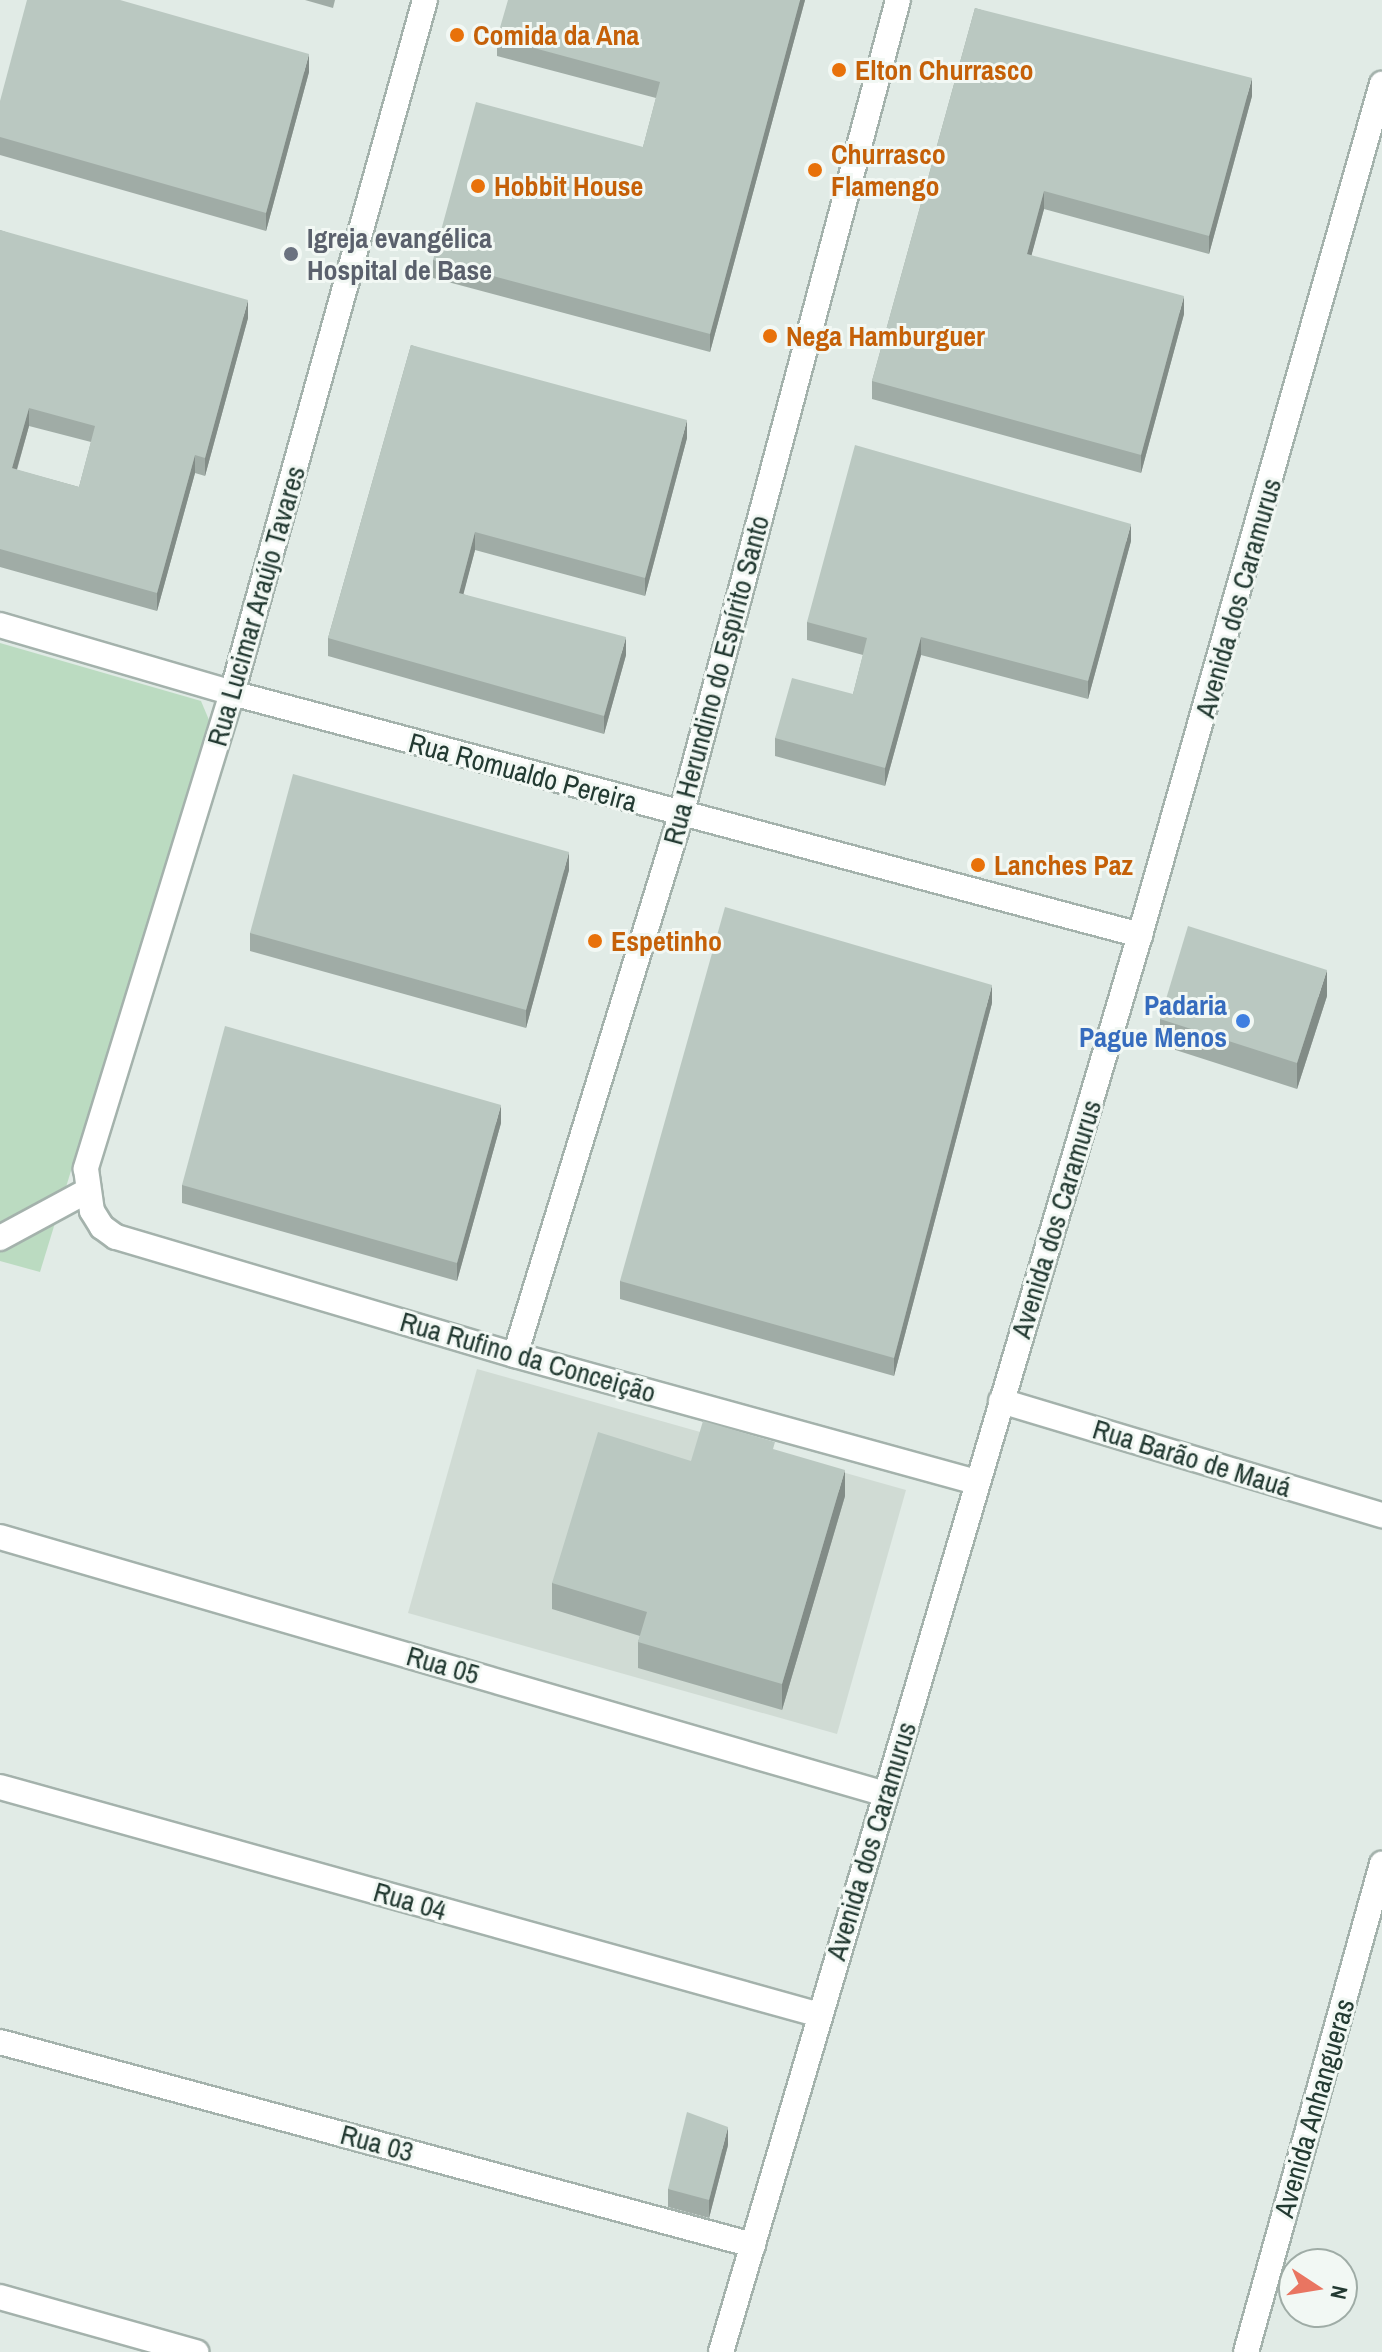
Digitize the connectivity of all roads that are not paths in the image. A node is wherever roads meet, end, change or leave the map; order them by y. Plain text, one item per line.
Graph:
1 (425, 0) edge
2 (898, 0) edge
3 (1382, 84) edge
4 (0, 625) edge
5 (232, 693) junction
6 (681, 815) junction
7 (1140, 935) junction
8 (90, 1201) junction
9 (0, 1238) edge
10 (515, 1355) junction
11 (1001, 1401) junction
12 (977, 1482) junction
13 (1382, 1515) edge
14 (0, 1537) edge
15 (0, 1787) edge
16 (885, 1794) junction
17 (1382, 1864) edge
18 (820, 2015) junction
19 (0, 2042) edge
20 (753, 2245) junction
21 (0, 2297) edge
22 (196, 2352) edge
23 (721, 2352) edge
24 (1246, 2352) edge

1 - 5 street, Rua Lucimar Araújo Tavares
2 - 6 street, Rua Herundino do Espírito Santo
3 - 7 street, Avenida dos Caramurus
4 - 5 street, Rua Romualdo Pereira
5 - 6 street, Rua Romualdo Pereira
5 - 8 street, Rua Lucimar Araújo Tavares
6 - 7 street, Rua Romualdo Pereira
6 - 10 street, Rua Herundino do Espírito Santo
7 - 11 street, Avenida dos Caramurus
8 - 9 street
8 - 10 street, Rua Rufino da Conceição
10 - 12 street, Rua Rufino da Conceição
11 - 12 street, Avenida dos Caramurus
11 - 13 street, Rua Barão de Mauá
12 - 16 street, Avenida dos Caramurus
14 - 16 street, Rua 05
15 - 18 street, Rua 04
16 - 18 street, Avenida dos Caramurus
17 - 24 street, Avenida Anhangueras
18 - 20 street, Avenida dos Caramurus
19 - 20 street, Rua 03
20 - 23 street, Avenida dos Caramurus
21 - 22 street

